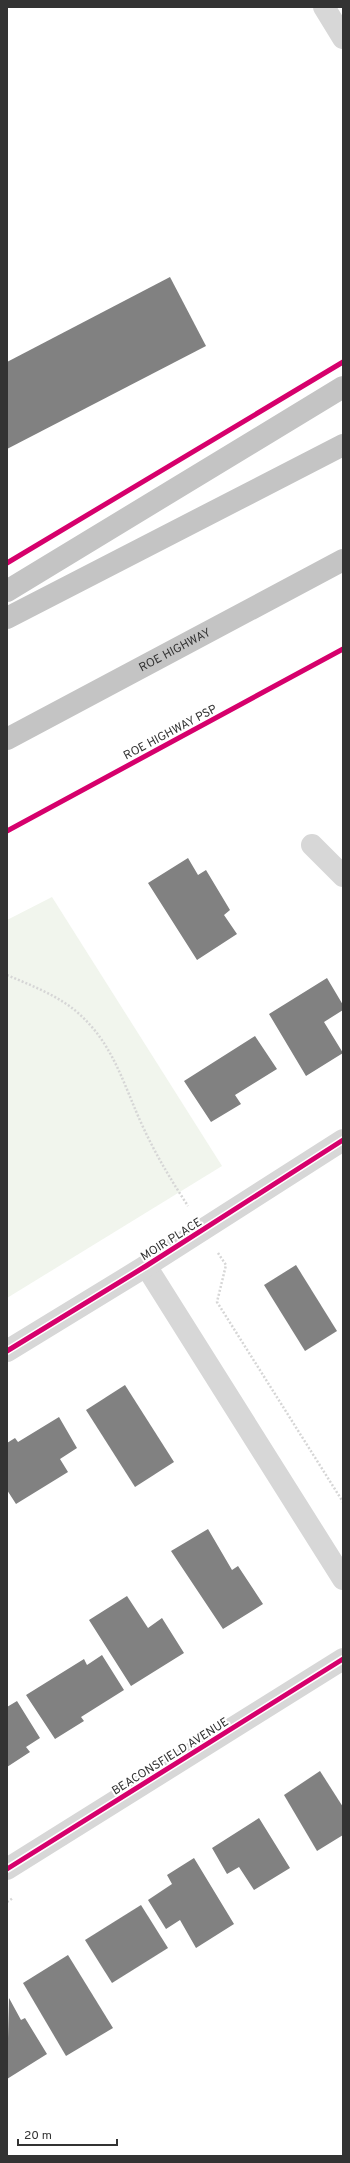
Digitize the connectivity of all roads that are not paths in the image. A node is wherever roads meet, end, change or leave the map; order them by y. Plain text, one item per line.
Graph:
1 (324, 7) edge
2 (343, 38) edge
3 (343, 387) edge
4 (343, 445) edge
5 (343, 560) edge
6 (7, 591) edge
7 (7, 618) edge
8 (7, 739) edge
9 (312, 845) dead end
10 (343, 876) edge
11 (343, 1140) edge
12 (146, 1266) junction
13 (7, 1351) edge
14 (343, 1579) edge
15 (343, 1659) edge
16 (7, 1869) edge

1 - 2 street
3 - 6 highway
4 - 7 highway
5 - 8 highway, ROE HIGHWAY
9 - 10 street
11 - 12 street, MOIR PLACE
12 - 13 street, MOIR PLACE
12 - 14 street, MOIR PLACE
15 - 16 street, BEACONSFIELD AVENUE

